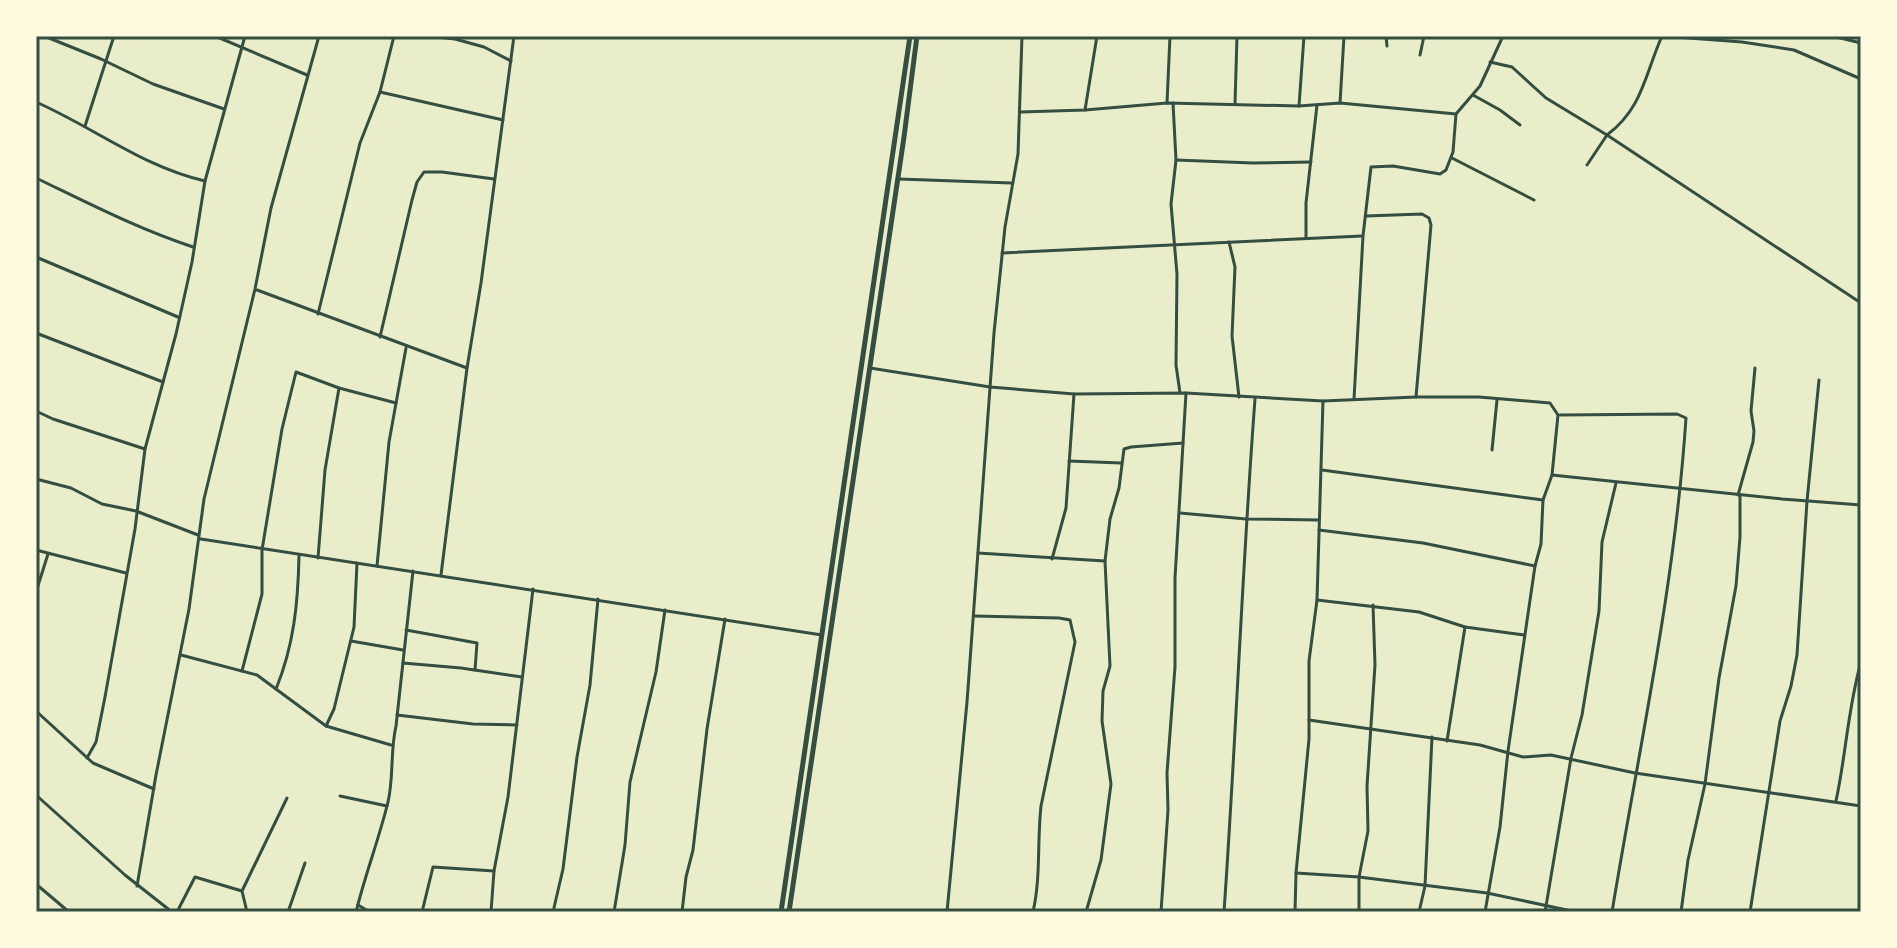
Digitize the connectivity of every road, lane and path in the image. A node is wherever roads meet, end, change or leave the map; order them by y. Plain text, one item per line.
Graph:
1 (44, 36) edge
2 (114, 36) edge
3 (215, 36) edge
4 (245, 36) edge
5 (319, 36) edge
6 (394, 36) edge
7 (428, 36) edge
8 (514, 36) edge
9 (910, 36) edge
10 (917, 36) edge
11 (1022, 36) edge
12 (1097, 36) edge
13 (1170, 36) edge
14 (1237, 36) edge
15 (1304, 36) edge
16 (1344, 36) edge
17 (1386, 36) edge
18 (1424, 36) edge
19 (1503, 36) edge
20 (1662, 36) edge
21 (1750, 36) edge
22 (1832, 36) edge
23 (1742, 42) junction
24 (1861, 43) edge
25 (1387, 46) dead end
26 (240, 48) junction
27 (1420, 55) dead end
28 (512, 61) junction
29 (106, 62) junction
30 (1490, 62) junction
31 (307, 75) junction
32 (1861, 79) edge
33 (380, 92) junction
34 (1472, 95) junction
35 (36, 102) edge
36 (1170, 103) junction
37 (1340, 103) junction
38 (1235, 104) junction
39 (1317, 105) junction
40 (1299, 106) junction
41 (224, 109) junction
42 (1085, 110) junction
43 (1021, 112) junction
44 (1456, 114) junction
45 (503, 120) junction
46 (1520, 125) dead end
47 (85, 126) junction
48 (1607, 135) junction
49 (1451, 157) junction
50 (1176, 160) junction
51 (1311, 162) junction
52 (1587, 165) dead end
53 (36, 178) edge
54 (494, 179) junction
55 (898, 179) junction
56 (205, 181) junction
57 (1011, 183) junction
58 (1534, 200) dead end
59 (1366, 216) junction
60 (1363, 236) junction
61 (1306, 237) junction
62 (1229, 242) junction
63 (1174, 244) junction
64 (193, 247) junction
65 (1002, 253) junction
66 (36, 257) edge
67 (255, 289) junction
68 (1861, 303) edge
69 (318, 314) junction
70 (178, 317) junction
71 (36, 333) edge
72 (380, 337) junction
73 (406, 346) junction
74 (869, 367) junction
75 (467, 368) junction
76 (1755, 368) dead end
77 (1819, 380) dead end
78 (164, 382) junction
79 (990, 387) junction
80 (339, 388) junction
81 (1180, 393) junction
82 (1186, 393) junction
83 (1074, 394) junction
84 (1239, 397) junction
85 (1416, 397) junction
86 (1255, 399) junction
87 (1353, 400) junction
88 (1497, 400) junction
89 (1323, 401) junction
90 (396, 403) junction
91 (36, 411) edge
92 (1558, 415) junction
93 (1183, 443) junction
94 (145, 449) junction
95 (1492, 450) dead end
96 (1069, 461) junction
97 (1121, 463) junction
98 (1322, 470) junction
99 (1552, 475) junction
100 (36, 479) edge
101 (1616, 483) junction
102 (1682, 489) junction
103 (1739, 495) junction
104 (1543, 500) junction
105 (1807, 501) junction
106 (1861, 505) edge
107 (136, 511) junction
108 (1180, 513) junction
109 (1246, 519) junction
110 (1319, 520) junction
111 (1319, 530) junction
112 (200, 537) junction
113 (36, 550) edge
114 (262, 550) junction
115 (49, 553) junction
116 (978, 553) junction
117 (299, 555) junction
118 (318, 558) junction
119 (1052, 559) junction
120 (1105, 561) junction
121 (357, 563) junction
122 (377, 566) junction
123 (1535, 566) junction
124 (413, 571) junction
125 (126, 573) junction
126 (441, 575) junction
127 (533, 589) junction
128 (36, 592) edge
129 (598, 599) junction
130 (1317, 600) junction
131 (1373, 605) junction
132 (665, 610) junction
133 (974, 616) junction
134 (725, 619) junction
135 (1465, 627) junction
136 (406, 630) junction
137 (822, 635) junction
138 (1524, 635) junction
139 (351, 641) junction
140 (404, 650) junction
141 (181, 655) junction
142 (1861, 662) edge
143 (403, 663) junction
144 (475, 670) junction
145 (242, 671) junction
146 (523, 677) junction
147 (276, 689) junction
148 (36, 711) edge
149 (397, 715) junction
150 (1309, 720) junction
151 (517, 725) junction
152 (326, 726) junction
153 (1372, 729) junction
154 (1432, 737) junction
155 (1447, 741) junction
156 (391, 745) junction
157 (1508, 751) junction
158 (87, 758) junction
159 (1571, 758) junction
160 (1635, 773) junction
161 (1705, 784) junction
162 (154, 789) junction
163 (1767, 791) junction
164 (36, 795) edge
165 (340, 796) dead end
166 (287, 798) dead end
167 (1836, 801) junction
168 (387, 806) junction
169 (1861, 806) edge
170 (305, 863) dead end
171 (494, 871) junction
172 (1296, 873) junction
173 (1359, 877) junction
174 (36, 884) edge
175 (137, 886) junction
176 (1425, 886) junction
177 (242, 891) junction
178 (1487, 893) junction
179 (358, 905) junction
180 (1545, 909) edge
181 (69, 912) edge
182 (174, 912) edge
183 (247, 912) edge
184 (288, 912) edge
185 (356, 912) edge
186 (370, 912) edge
187 (422, 912) edge
188 (491, 912) edge
189 (553, 912) edge
190 (614, 912) edge
191 (682, 912) edge
192 (781, 912) edge
193 (789, 912) edge
194 (947, 912) edge
195 (1033, 912) edge
196 (1086, 912) edge
197 (1161, 912) edge
198 (1224, 912) edge
199 (1295, 912) edge
200 (1359, 912) edge
201 (1419, 912) edge
202 (1485, 912) edge
203 (1576, 912) edge
204 (1612, 912) edge
205 (1681, 912) edge
206 (1750, 912) edge

1 - 29 street
2 - 29 street
3 - 26 street
4 - 26 street
5 - 31 street
6 - 33 street
7 - 28 street
8 - 28 street
9 - 137 highway
10 - 55 highway
11 - 43 street
12 - 42 street
13 - 36 street
14 - 38 street
15 - 40 street
16 - 37 street
17 - 25 street
18 - 27 street
19 - 30 street
20 - 23 street
20 - 48 street
21 - 23 street
22 - 24 street
23 - 32 street
26 - 31 street
26 - 41 street
28 - 45 street
29 - 41 street
29 - 47 street
30 - 34 street
30 - 48 street
31 - 67 street
33 - 45 street
33 - 69 street
34 - 44 street
34 - 46 street
35 - 47 street
36 - 38 street
36 - 42 street
36 - 50 street
37 - 39 street
37 - 44 street
38 - 40 street
39 - 40 street
39 - 51 street
41 - 56 street
42 - 43 street
43 - 57 street
44 - 49 street
45 - 54 street
47 - 56 street
48 - 52 street
48 - 68 street
49 - 58 street
49 - 59 street
50 - 51 street
50 - 63 street
51 - 61 street
53 - 64 street
54 - 72 street
54 - 75 street
55 - 57 street
55 - 74 highway
56 - 64 street
57 - 65 street
59 - 60 street
59 - 85 street
60 - 61 street
60 - 87 street
61 - 62 street
62 - 63 street
62 - 84 street
63 - 65 street
63 - 81 street
64 - 70 street
65 - 79 street
66 - 70 street
67 - 69 street
67 - 112 street
69 - 72 street
70 - 78 street
71 - 78 street
72 - 73 street
73 - 75 street
73 - 90 street
74 - 79 street
74 - 193 highway
75 - 126 street
76 - 103 street
77 - 105 street
78 - 94 street
79 - 83 street
79 - 116 street
80 - 90 street
80 - 114 street
80 - 118 street
81 - 82 street
81 - 83 street
82 - 84 street
82 - 93 street
83 - 96 street
84 - 86 street
85 - 87 street
85 - 88 street
86 - 89 street
86 - 109 street
87 - 89 street
88 - 92 street
88 - 95 street
89 - 98 street
90 - 122 street
91 - 94 street
92 - 99 street
92 - 102 street
93 - 97 street
93 - 108 street
94 - 107 street
96 - 97 street
96 - 119 street
97 - 120 street
98 - 104 street
98 - 110 street
99 - 101 street
99 - 104 street
100 - 107 street
101 - 102 street
101 - 159 street
102 - 103 street
102 - 160 street
103 - 105 street
103 - 161 street
104 - 123 street
105 - 106 street
105 - 163 street
107 - 112 street
107 - 125 street
108 - 109 street
108 - 197 street
109 - 110 street
109 - 198 street
110 - 111 street
111 - 123 street
111 - 130 street
112 - 114 street
112 - 141 street
113 - 115 street
114 - 117 street
114 - 145 street
115 - 125 street
115 - 128 street
116 - 119 street
116 - 133 street
117 - 118 street
117 - 147 street
118 - 121 street
119 - 120 street
120 - 196 street
121 - 122 street
121 - 139 street
122 - 124 street
123 - 138 street
124 - 126 street
124 - 136 street
125 - 158 street
126 - 127 street
127 - 129 street
127 - 146 street
129 - 132 street
129 - 189 street
130 - 131 street
130 - 150 street
131 - 135 street
131 - 153 street
132 - 134 street
132 - 190 street
133 - 194 street
133 - 195 street
134 - 137 street
134 - 191 street
135 - 138 street
135 - 155 street
136 - 140 street
136 - 144 street
137 - 192 highway
138 - 157 street
139 - 140 street
139 - 152 street
140 - 143 street
141 - 145 street
141 - 162 street
142 - 167 street
143 - 144 street
143 - 149 street
144 - 146 street
145 - 147 street
146 - 151 street
147 - 152 street
148 - 158 street
149 - 151 street
149 - 156 street
150 - 153 street
150 - 172 street
151 - 171 street
152 - 156 street
153 - 154 street
153 - 173 street
154 - 155 street
154 - 176 street
155 - 157 street
156 - 168 street
157 - 159 street
157 - 178 street
158 - 162 street
159 - 160 street
159 - 180 street
160 - 161 street
160 - 204 street
161 - 163 street
161 - 205 street
162 - 175 street
163 - 167 street
163 - 206 street
164 - 175 street
165 - 168 street
166 - 177 street
167 - 169 street
168 - 179 street
170 - 184 street
171 - 187 street
171 - 188 street
172 - 173 street
172 - 199 street
173 - 176 street
173 - 200 street
174 - 181 street
175 - 182 street
176 - 178 street
176 - 201 street
177 - 182 street
177 - 183 street
178 - 180 street
178 - 202 street
179 - 185 street
179 - 186 street
180 - 203 street

